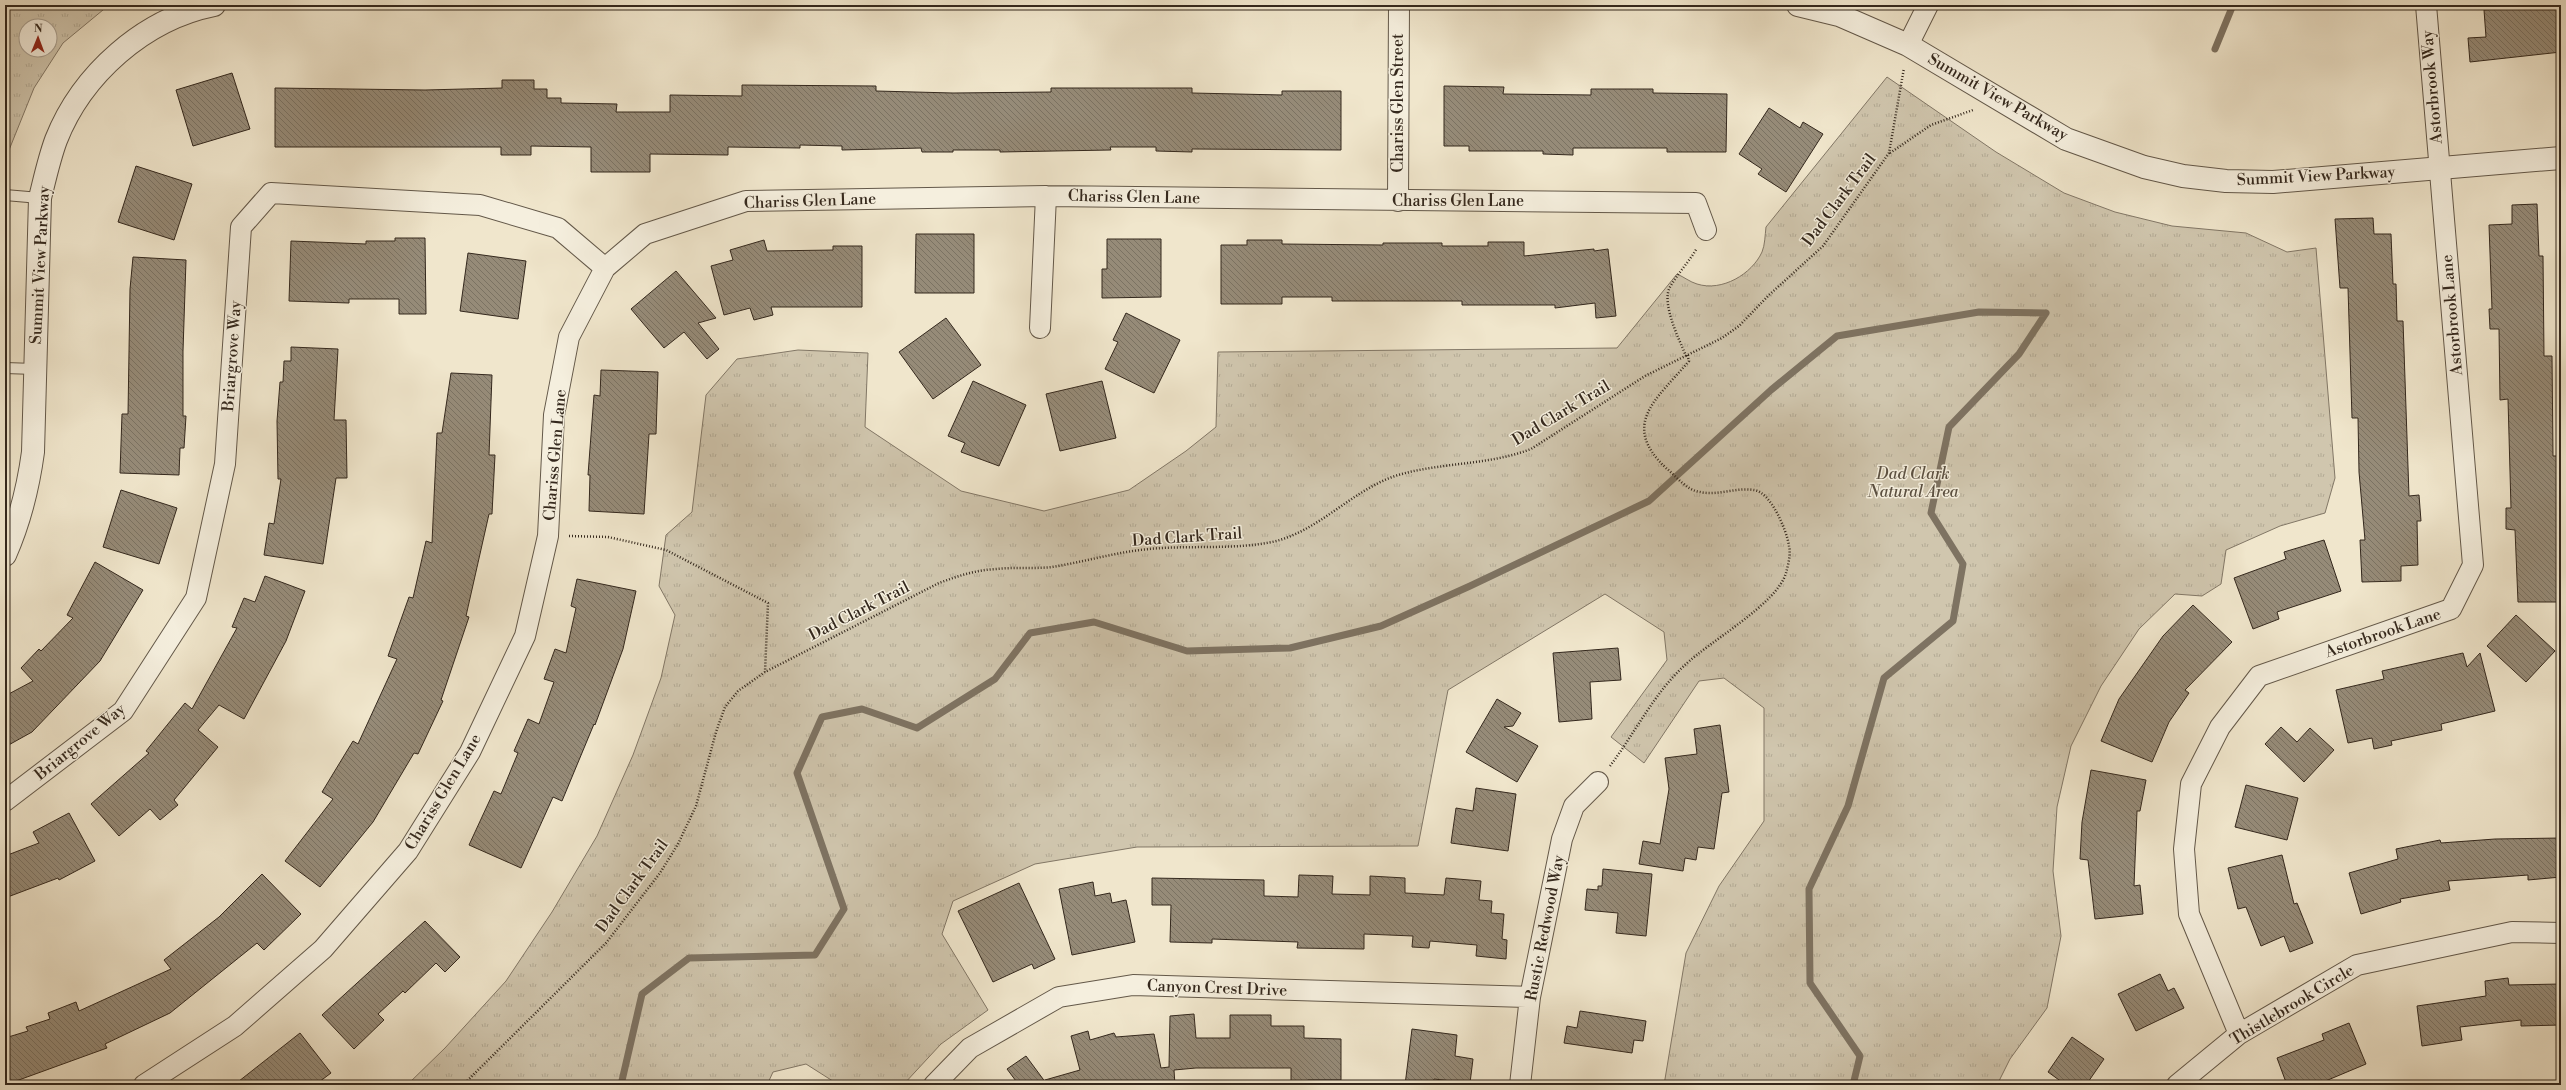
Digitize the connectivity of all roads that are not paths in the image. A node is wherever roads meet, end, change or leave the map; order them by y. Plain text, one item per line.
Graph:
1 (214, 5) edge
2 (1399, 5) edge
3 (1798, 5) edge
4 (1928, 5) edge
5 (2426, 5) edge
6 (1908, 45) junction
7 (2561, 158) edge
8 (2439, 169) junction
9 (5, 195) edge
10 (1046, 196) junction
11 (40, 198) junction
12 (1398, 201) junction
13 (1706, 230) road end
14 (605, 268) junction
15 (1040, 328) dead end
16 (5, 368) edge
17 (35, 369) junction
18 (5, 555) edge
19 (1598, 782) road end
20 (5, 801) edge
21 (2561, 933) edge
22 (1530, 997) junction
23 (2239, 1034) junction
24 (144, 1085) edge
25 (934, 1085) edge
26 (1520, 1085) edge
27 (2177, 1085) edge

1 - 11 street, Summit View Parkway
2 - 12 street, Chariss Glen Street
3 - 6 street, Summit View Parkway
4 - 6 street
5 - 8 street, Astorbrook Way
6 - 8 street, Summit View Parkway
7 - 8 street, Summit View Parkway
8 - 23 street, Astorbrook Lane
9 - 11 lane
10 - 12 street, Chariss Glen Lane
10 - 14 street, Chariss Glen Lane
10 - 15 street
11 - 17 street, Summit View Parkway
12 - 13 street, Chariss Glen Lane
14 - 20 street, Briargrove Way
14 - 24 street, Chariss Glen Lane
16 - 17 lane
17 - 18 street, Summit View Parkway
19 - 22 street, Rustic Redwood Way
21 - 23 street, Thistlebrook Circle
22 - 25 street, Canyon Crest Drive
22 - 26 street, Rustic Redwood Way
23 - 27 street, Thistlebrook Circle

